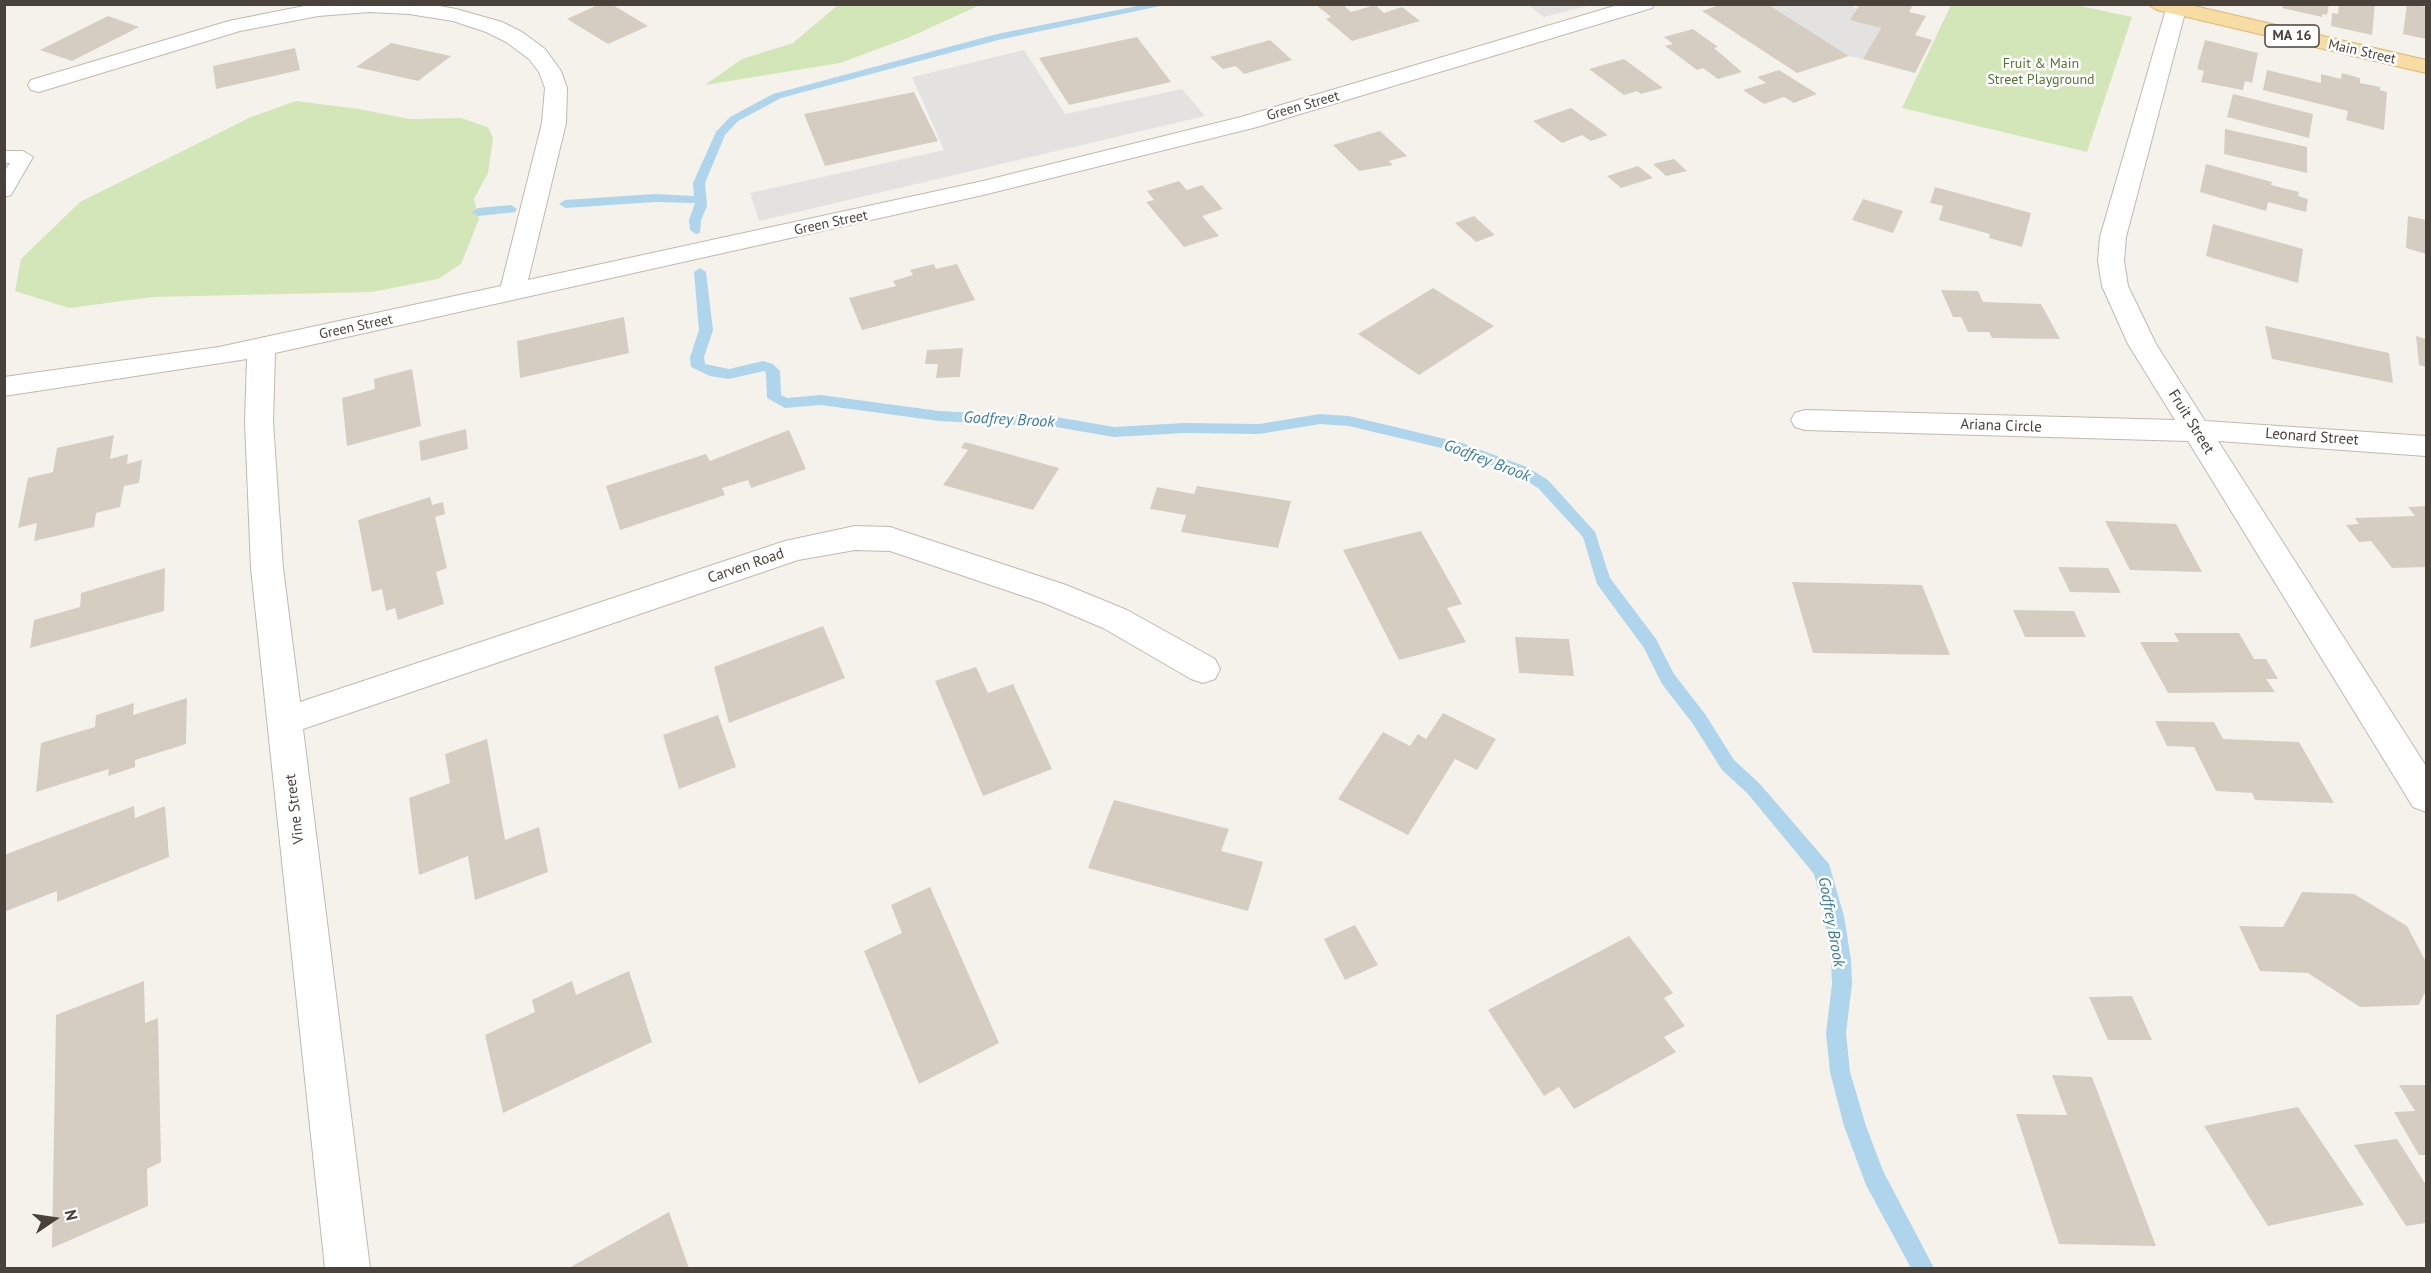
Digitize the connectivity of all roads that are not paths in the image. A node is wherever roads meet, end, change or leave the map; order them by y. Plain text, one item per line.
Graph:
1 (1645, 4) edge
2 (2174, 7) edge
3 (2427, 67) edge
4 (39, 85) dead end
5 (4, 157) edge
6 (4, 191) edge
7 (512, 293) junction
8 (261, 348) junction
9 (4, 387) edge
10 (1805, 420) dead end
11 (2197, 431) junction
12 (2427, 446) edge
13 (1203, 669) dead end
14 (284, 721) junction
15 (2427, 796) edge
16 (348, 1269) edge

1 - 7 street, Green Street
2 - 3 main road, Main Street / MA 16
2 - 11 street, Fruit Street
4 - 7 street
5 - 6 lane
7 - 8 street, Green Street
8 - 9 street, Green Street
8 - 14 street, Vine Street
10 - 11 street, Ariana Circle
11 - 12 street, Leonard Street
11 - 15 street, Fruit Street
13 - 14 street, Carven Road
14 - 16 street, Vine Street

